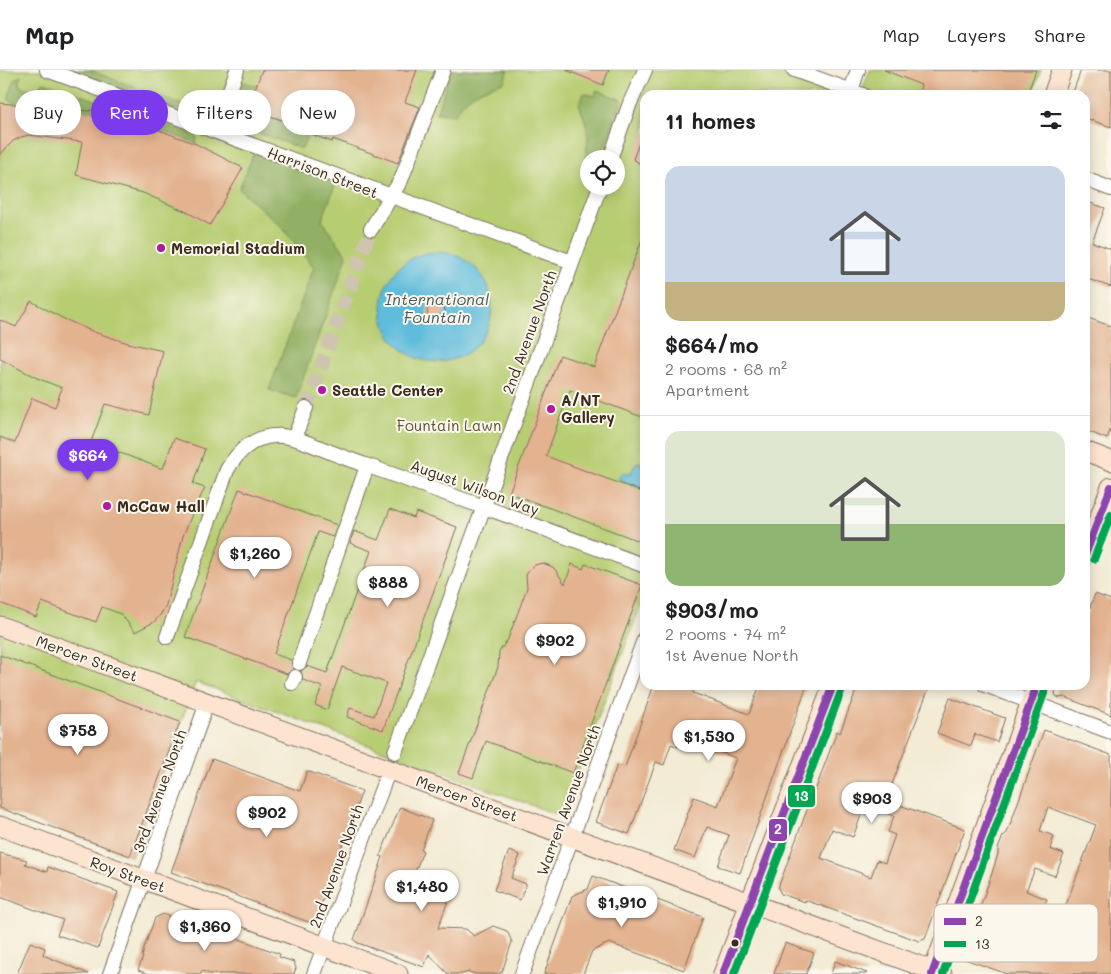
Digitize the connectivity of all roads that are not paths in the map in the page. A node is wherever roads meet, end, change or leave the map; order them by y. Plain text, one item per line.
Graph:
1 (47, 70) edge
2 (237, 70) edge
3 (443, 70) edge
4 (645, 70) edge
5 (794, 70) edge
6 (858, 70) edge
7 (1062, 70) edge
8 (230, 90) edge
9 (849, 90) edge
10 (857, 90) edge
11 (1055, 90) edge
12 (178, 118) edge
13 (226, 135) edge
14 (613, 150) edge
15 (1090, 181) edge
16 (1111, 189) edge
17 (597, 195) edge
18 (390, 197) junction
19 (371, 230) tunnel mouth
20 (572, 262) junction
21 (306, 408) tunnel mouth
22 (294, 438) junction
23 (1090, 453) edge
24 (1111, 461) edge
25 (367, 466) junction
26 (1111, 487) edge
27 (484, 507) junction
28 (1090, 542) edge
29 (640, 564) edge
30 (0, 626) edge
31 (167, 637) dead end
32 (640, 651) edge
33 (295, 674) dead end
34 (831, 690) edge
35 (1012, 690) edge
36 (1034, 694) edge
37 (207, 703) junction
38 (1111, 732) edge
39 (395, 752) dead end
40 (389, 769) junction
41 (0, 826) edge
42 (572, 836) junction
43 (144, 880) junction
44 (750, 903) junction
45 (960, 904) edge
46 (324, 947) junction
47 (936, 973) edge
48 (110, 974) edge
49 (314, 974) edge
50 (398, 974) edge
51 (522, 974) edge
52 (723, 974) edge

1 - 12 street, Harrison Street
2 - 8 street
3 - 18 street
4 - 14 street
5 - 9 street
6 - 10 street
7 - 11 main road
13 - 18 street, Harrison Street
15 - 16 street
17 - 20 street, 2nd Avenue North
18 - 19 street
18 - 20 street, Harrison Street
20 - 27 street, 2nd Avenue North
21 - 22 street
22 - 25 street, August Wilson Way
22 - 31 street, August Wilson Way
23 - 24 main road
25 - 27 street, August Wilson Way
25 - 33 street
26 - 28 main road
27 - 29 street, August Wilson Way
27 - 39 street, 2nd Avenue North
30 - 37 main road, Mercer Street
32 - 42 street, Warren Avenue North
34 - 44 main road
35 - 36 street
36 - 38 street
36 - 45 main road
37 - 40 main road, Mercer Street
37 - 43 street, 3rd Avenue North
40 - 42 main road, Mercer Street
40 - 46 street, 2nd Avenue North
41 - 43 main road, Roy Street
42 - 44 main road, Mercer Street
42 - 51 street, Warren Avenue North
43 - 46 main road, Roy Street
43 - 48 street, 3rd Avenue North
44 - 47 main road, Mercer Street
44 - 52 main road
46 - 49 street, 2nd Avenue North
46 - 50 main road, Roy Street

